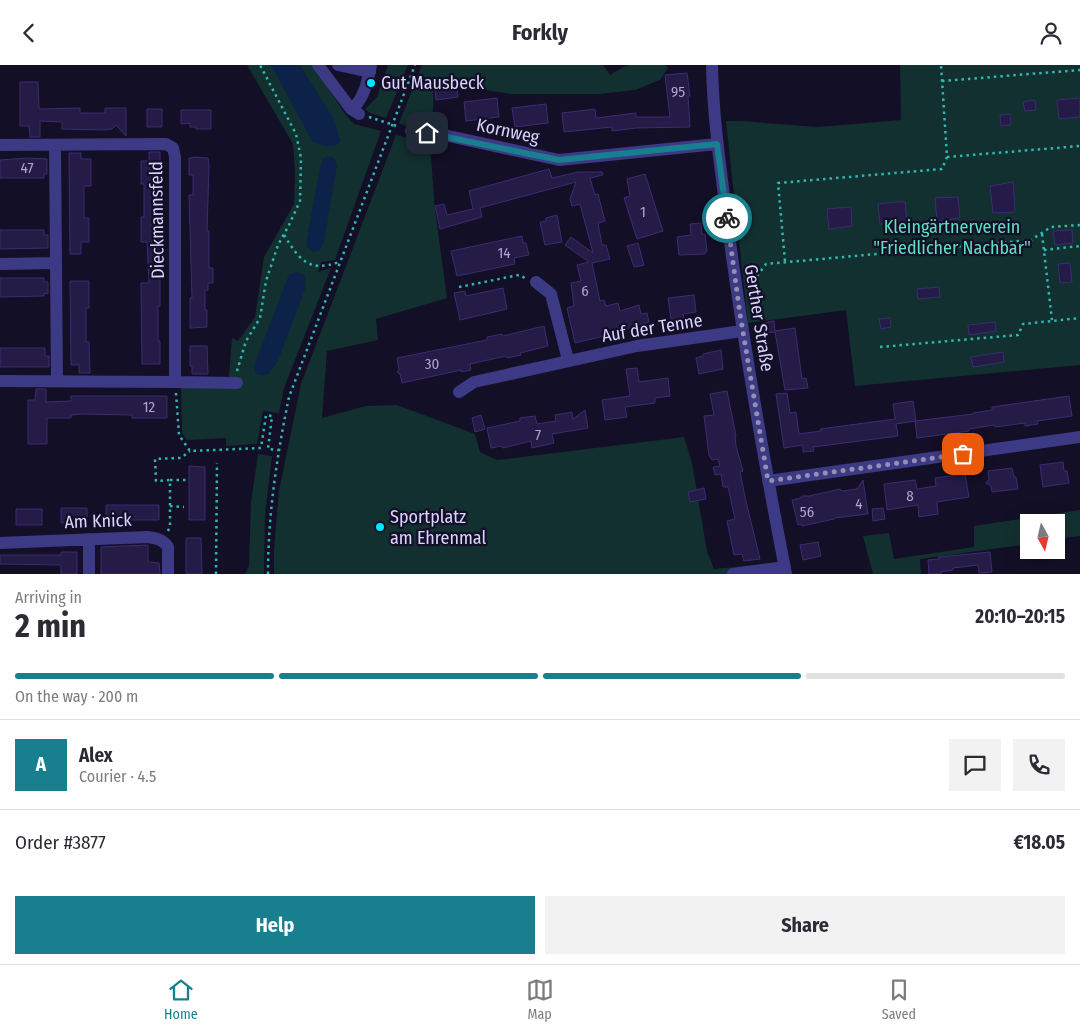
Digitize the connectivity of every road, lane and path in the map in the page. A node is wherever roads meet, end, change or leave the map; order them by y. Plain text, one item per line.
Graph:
1 (260, 65) edge
2 (318, 65) edge
3 (338, 65) edge
4 (415, 65) edge
5 (712, 65) edge
6 (941, 65) edge
7 (370, 69) edge
8 (1080, 70) edge
9 (942, 81) junction
10 (355, 112) junction
11 (411, 131) joint
12 (717, 144) junction
13 (0, 145) edge
14 (55, 145) junction
15 (1080, 146) edge
16 (947, 157) junction
17 (1080, 225) edge
18 (1042, 234) junction
19 (284, 235) junction
20 (1080, 246) edge
21 (1044, 250) junction
22 (785, 261) junction
23 (339, 262) junction
24 (0, 263) edge
25 (55, 263) junction
26 (753, 281) dead end
27 (536, 282) joint
28 (458, 287) dead end
29 (753, 296) dead end
30 (752, 303) dead end
31 (1080, 318) edge
32 (1052, 320) junction
33 (742, 331) junction
34 (880, 347) dead end
35 (568, 360) junction
36 (0, 381) edge
37 (57, 381) junction
38 (175, 382) junction
39 (236, 383) joint
40 (459, 392) dead end
41 (1080, 437) edge
42 (278, 450) junction
43 (190, 451) junction
44 (217, 463) dead end
45 (170, 480) junction
46 (186, 480) dead end
47 (768, 481) junction
48 (170, 506) junction
49 (184, 507) dead end
50 (89, 539) junction
51 (163, 541) junction
52 (0, 543) edge
53 (785, 570) edge
54 (89, 574) edge
55 (168, 574) edge
56 (216, 574) edge
57 (268, 574) edge
58 (733, 574) edge

1 - 19 path
2 - 10 street
3 - 7 street
4 - 23 path
5 - 12 street, Gerther Straße
6 - 9 path
7 - 10 street
8 - 9 path
9 - 16 path
10 - 11 path
11 - 12 street, Kornweg
12 - 33 street, Gerther Straße
13 - 14 street, Dieckmannsfeld
14 - 25 street
14 - 38 street, Dieckmannsfeld
15 - 16 path
16 - 22 path
17 - 18 path
18 - 21 path
18 - 22 path
19 - 23 path
19 - 39 path
20 - 21 path
21 - 32 path
22 - 26 path
23 - 42 path
24 - 25 street
25 - 37 street
27 - 28 path
27 - 35 street
29 - 30 path
31 - 32 path
32 - 34 path
33 - 35 street, Auf der Tenne
33 - 47 street, Gerther Straße
35 - 40 street, Auf der Tenne
36 - 37 street
37 - 38 street
38 - 39 street
38 - 43 path
41 - 47 street
42 - 43 path
42 - 57 path
43 - 45 path
44 - 56 path
45 - 46 path
45 - 48 path
47 - 53 street, Gerther Straße
48 - 49 path
48 - 51 path
50 - 51 street, Am Knick
50 - 52 street, Am Knick
50 - 54 street
51 - 55 street
53 - 58 street

